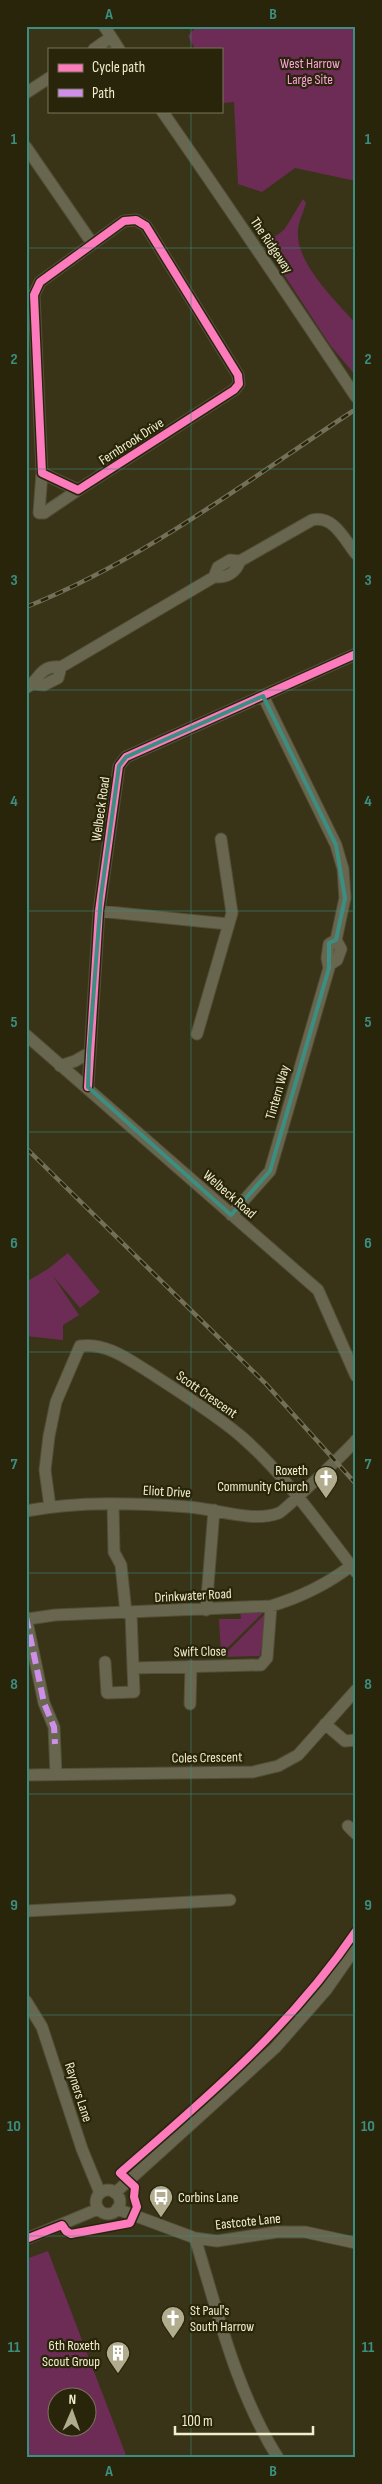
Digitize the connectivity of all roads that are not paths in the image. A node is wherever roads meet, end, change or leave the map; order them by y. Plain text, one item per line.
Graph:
1 (104, 26) edge
2 (111, 37) junction
3 (95, 48) edge
4 (118, 48) edge
5 (48, 79) edge
6 (26, 93) edge
7 (163, 112) edge
8 (26, 147) edge
9 (92, 243) junction
10 (356, 397) edge
11 (42, 473) junction
12 (78, 490) junction
13 (356, 554) edge
14 (356, 654) edge
15 (30, 686) edge
16 (263, 696) junction
17 (221, 839) dead end
18 (99, 911) junction
19 (228, 924) junction
20 (196, 1034) dead end
21 (26, 1035) edge
22 (89, 1053) junction
23 (60, 1066) junction
24 (88, 1087) junction
25 (231, 1215) junction
26 (356, 1376) edge
27 (356, 1440) edge
28 (298, 1496) junction
29 (113, 1504) junction
30 (50, 1507) junction
31 (214, 1510) junction
32 (26, 1511) edge
33 (353, 1569) edge
34 (271, 1606) junction
35 (206, 1610) junction
36 (129, 1613) junction
37 (27, 1618) edge
38 (105, 1662) dead end
39 (191, 1666) junction
40 (134, 1668) junction
41 (356, 1690) edge
42 (190, 1704) dead end
43 (325, 1724) junction
44 (356, 1740) edge
45 (56, 1774) junction
46 (26, 1775) edge
47 (230, 1900) dead end
48 (26, 1911) edge
49 (356, 1947) edge
50 (26, 2002) edge
51 (100, 2193) junction
52 (115, 2193) junction
53 (98, 2209) junction
54 (117, 2209) junction
55 (195, 2238) junction
56 (26, 2239) edge
57 (356, 2243) edge
58 (278, 2458) edge

1 - 2 street
2 - 3 street
2 - 4 street
5 - 6 street
7 - 10 street, The Ridgeway
8 - 9 street
9 - 11 street, Fernbrook Drive
9 - 12 street, Fernbrook Drive
11 - 12 street
11 - 12 street, Fernbrook Drive
13 - 15 street
14 - 16 street, Welbeck Road
16 - 18 street, Welbeck Road
16 - 25 street, Tintern Way
17 - 19 street
18 - 19 street
18 - 22 street, Welbeck Road
19 - 20 street
21 - 23 street
22 - 23 street
22 - 24 street, Welbeck Road
23 - 24 street
24 - 25 street, Welbeck Road
25 - 26 street, Welbeck Road
27 - 28 street
28 - 30 street, Scott Crescent
28 - 31 street, Eliot Drive
28 - 33 street
29 - 30 street, Eliot Drive
29 - 31 street, Eliot Drive
29 - 36 street
30 - 32 street, Eliot Drive
31 - 35 street
33 - 34 street, Drinkwater Road
34 - 35 street, Drinkwater Road
34 - 39 street, Swift Close
35 - 36 street, Drinkwater Road
36 - 37 street, Drinkwater Road
36 - 40 street
37 - 45 street
38 - 40 street
39 - 40 street, Swift Close
39 - 42 street
41 - 43 street, Coles Crescent
43 - 44 street
43 - 45 street, Coles Crescent
45 - 46 street, Coles Crescent
47 - 48 street
49 - 52 street
50 - 51 street, Rayners Lane
51 - 52 street
51 - 53 street
52 - 54 street
53 - 54 street, Eastcote Lane
53 - 56 street, Eastcote Lane
54 - 55 street, Eastcote Lane
55 - 57 street, Eastcote Lane
55 - 58 street

